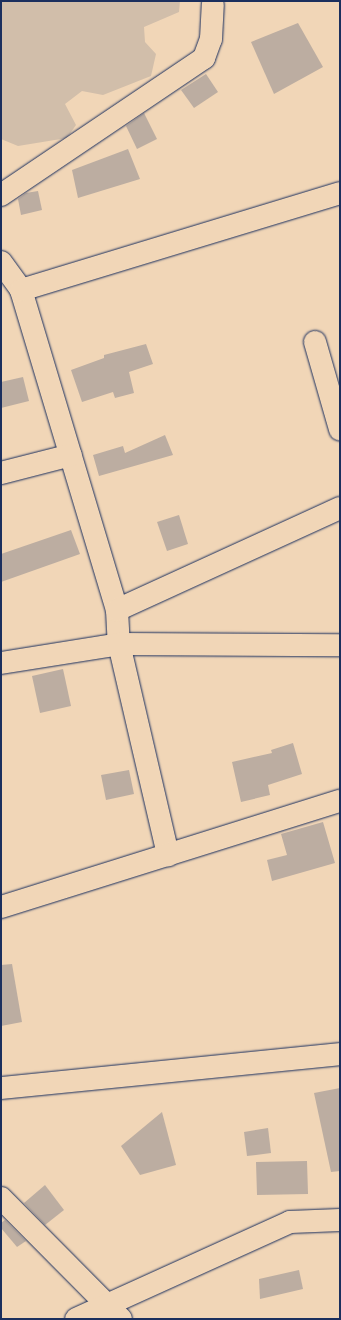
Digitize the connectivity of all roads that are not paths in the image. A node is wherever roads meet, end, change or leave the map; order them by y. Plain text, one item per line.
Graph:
1 (215, 2) edge
2 (340, 193) edge
3 (1, 195) edge
4 (1, 262) edge
5 (21, 290) junction
6 (315, 342) dead end
7 (340, 429) edge
8 (70, 455) junction
9 (1, 473) edge
10 (340, 508) edge
11 (117, 610) junction
12 (120, 644) junction
13 (340, 646) edge
14 (1, 663) edge
15 (340, 801) edge
16 (168, 855) junction
17 (1, 907) edge
18 (340, 1054) edge
19 (1, 1088) edge
20 (1, 1198) edge
21 (340, 1220) edge
22 (114, 1312) edge
23 (76, 1319) edge

1 - 3 street
2 - 5 street
4 - 5 street
5 - 8 street
6 - 7 street
8 - 9 street
8 - 11 street
10 - 11 street
11 - 12 street
12 - 13 street
12 - 14 street
12 - 16 street
15 - 16 street
16 - 17 street
18 - 19 street
20 - 22 street
21 - 22 street
22 - 23 street

